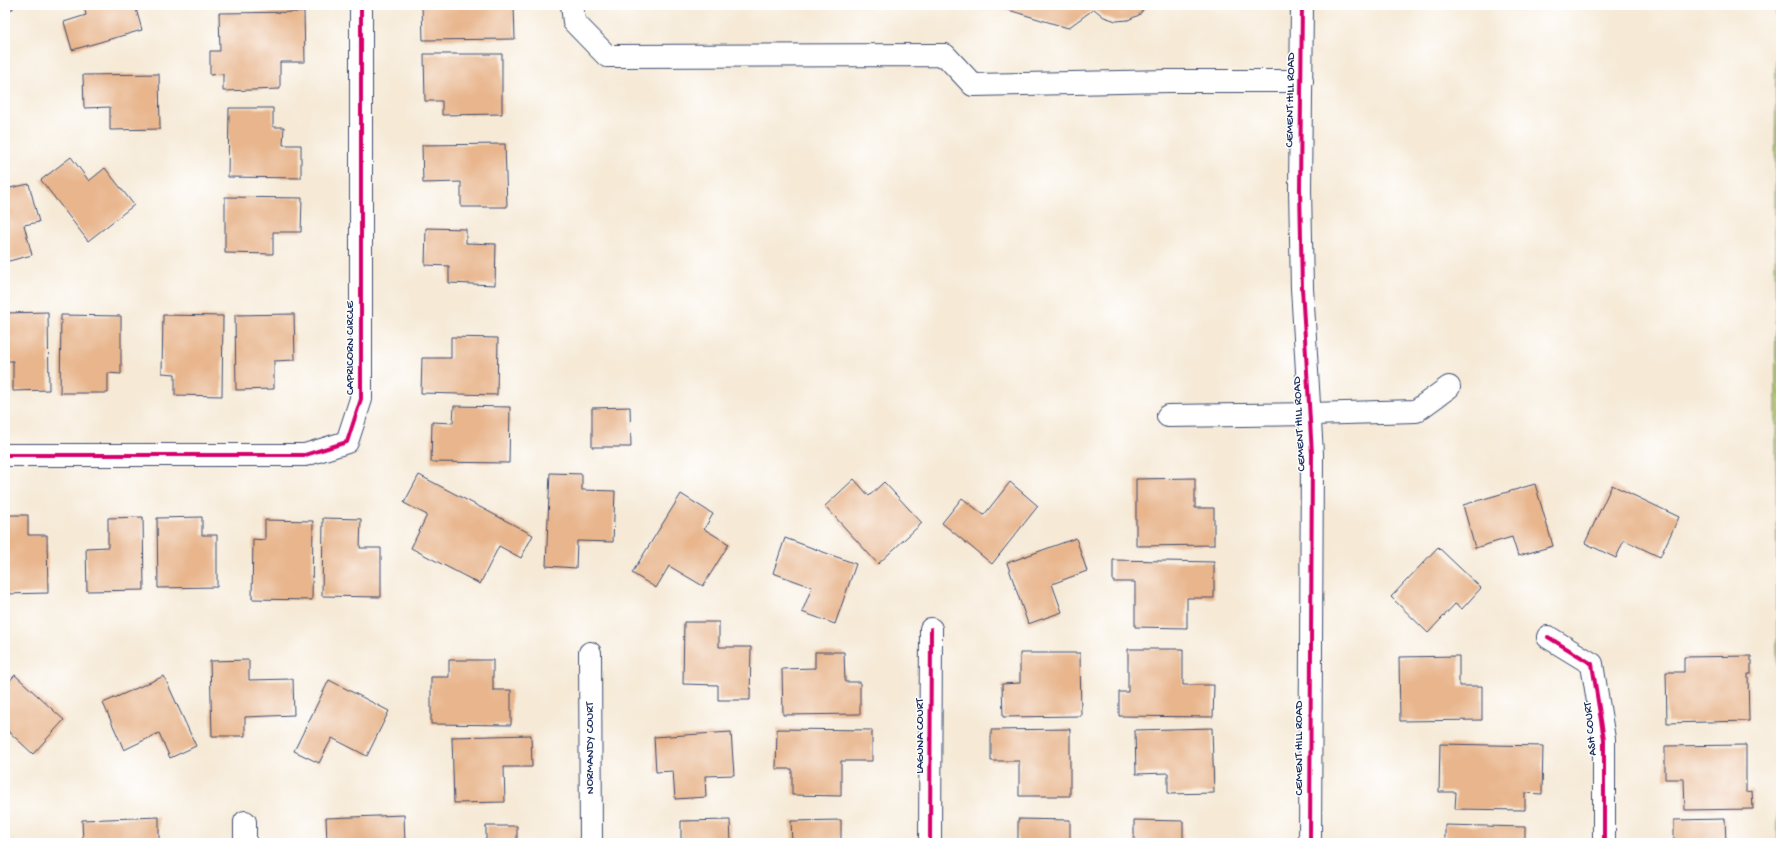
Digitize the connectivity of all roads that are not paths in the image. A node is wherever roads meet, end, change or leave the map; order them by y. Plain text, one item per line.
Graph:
1 (361, 5) edge
2 (572, 5) edge
3 (1302, 5) edge
4 (1302, 81) junction
5 (1449, 387) dead end
6 (1310, 414) junction
7 (1168, 416) dead end
8 (5, 455) edge
9 (931, 629) dead end
10 (1548, 638) dead end
11 (590, 653) dead end
12 (245, 822) dead end
13 (245, 843) edge
14 (591, 843) edge
15 (930, 843) edge
16 (1310, 843) edge
17 (1604, 843) edge

1 - 8 street, CAPRICORN CIRCLE
2 - 4 street
3 - 4 street, CEMENT HILL ROAD
4 - 6 street, CEMENT HILL ROAD
5 - 6 street
6 - 7 street
6 - 16 street, CEMENT HILL ROAD
9 - 15 street, LAGUNA COURT
10 - 17 street, ASH COURT
11 - 14 street, NORMANDY COURT
12 - 13 street

